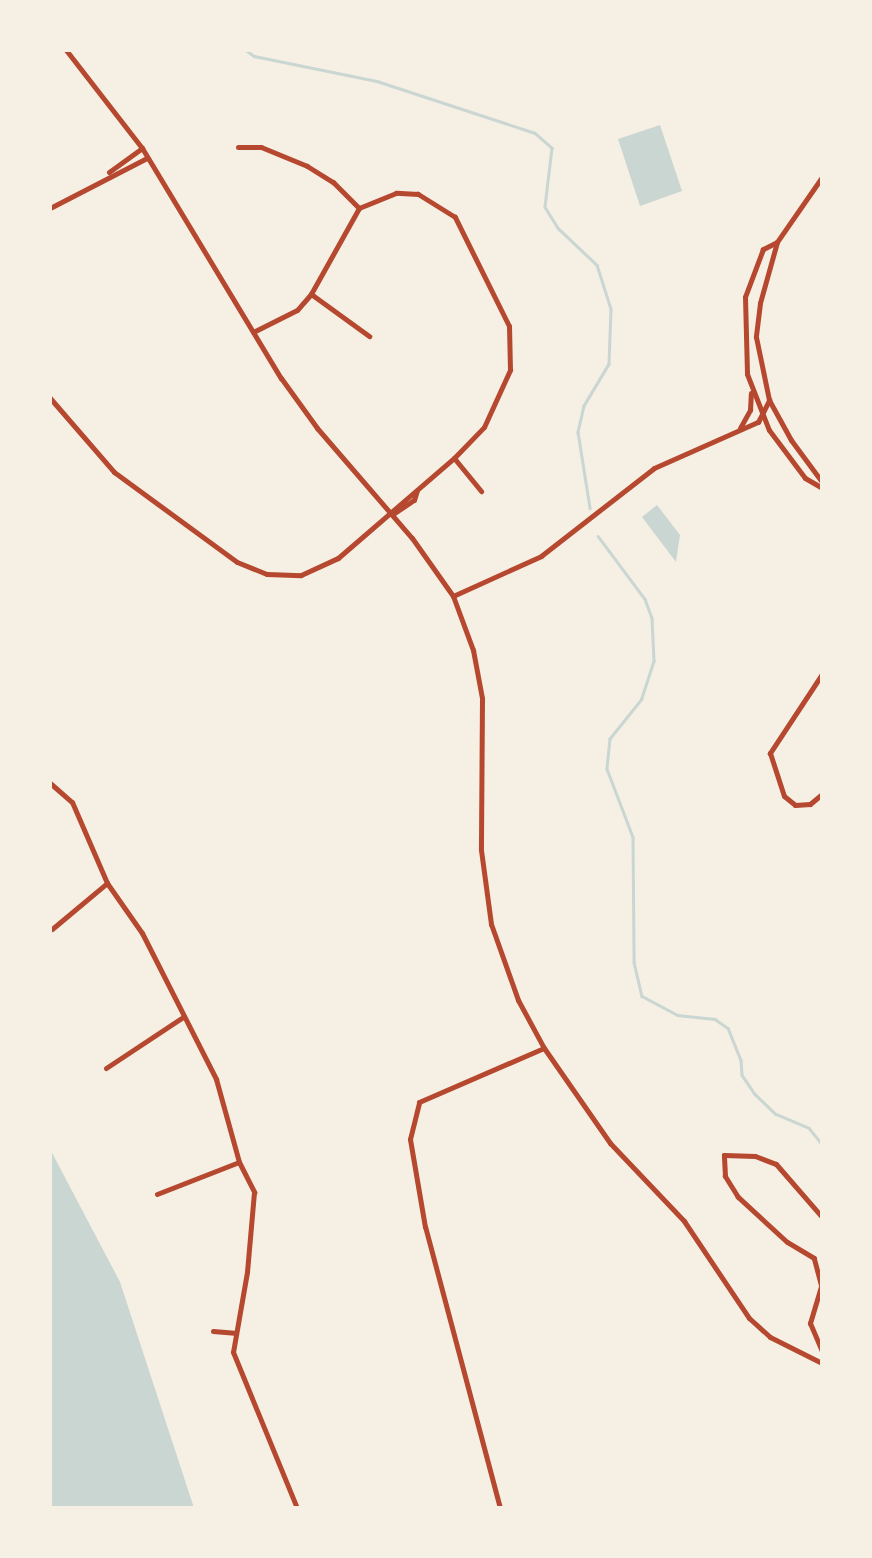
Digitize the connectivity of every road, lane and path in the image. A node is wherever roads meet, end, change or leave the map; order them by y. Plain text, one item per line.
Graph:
1 (66, 50) edge
2 (238, 147) dead end
3 (142, 148) junction
4 (147, 158) junction
5 (107, 175) junction
6 (822, 177) edge
7 (50, 208) edge
8 (359, 208) junction
9 (777, 242) junction
10 (311, 294) junction
11 (252, 332) junction
12 (369, 336) dead end
13 (751, 392) junction
14 (50, 398) edge
15 (769, 400) junction
16 (762, 418) junction
17 (740, 428) junction
18 (454, 458) junction
19 (822, 485) edge
20 (480, 491) dead end
21 (390, 514) junction
22 (453, 596) junction
23 (822, 674) edge
24 (50, 783) edge
25 (822, 794) edge
26 (106, 882) junction
27 (52, 929) dead end
28 (183, 1017) junction
29 (544, 1048) junction
30 (106, 1068) dead end
31 (239, 1162) junction
32 (156, 1194) dead end
33 (822, 1217) edge
34 (822, 1284) edge
35 (213, 1331) dead end
36 (234, 1333) junction
37 (822, 1351) edge
38 (822, 1363) edge
39 (297, 1508) edge
40 (500, 1508) edge

1 - 3 street
2 - 8 street
3 - 4 street
3 - 5 street
4 - 5 street
4 - 11 street
5 - 7 street
6 - 9 street
8 - 10 street
8 - 18 street
9 - 13 street
9 - 15 street
10 - 11 street
10 - 12 street
11 - 21 street
13 - 16 street
13 - 17 street
14 - 21 street
15 - 16 street
15 - 19 street
16 - 17 street
16 - 19 street
17 - 22 street
18 - 20 street
18 - 21 street
21 - 22 street
22 - 29 street
23 - 25 street
24 - 26 street
26 - 27 street
26 - 28 street
28 - 30 street
28 - 31 street
29 - 38 street
29 - 40 street
31 - 32 street
31 - 36 street
33 - 34 street
34 - 37 street
35 - 36 street
36 - 39 street

